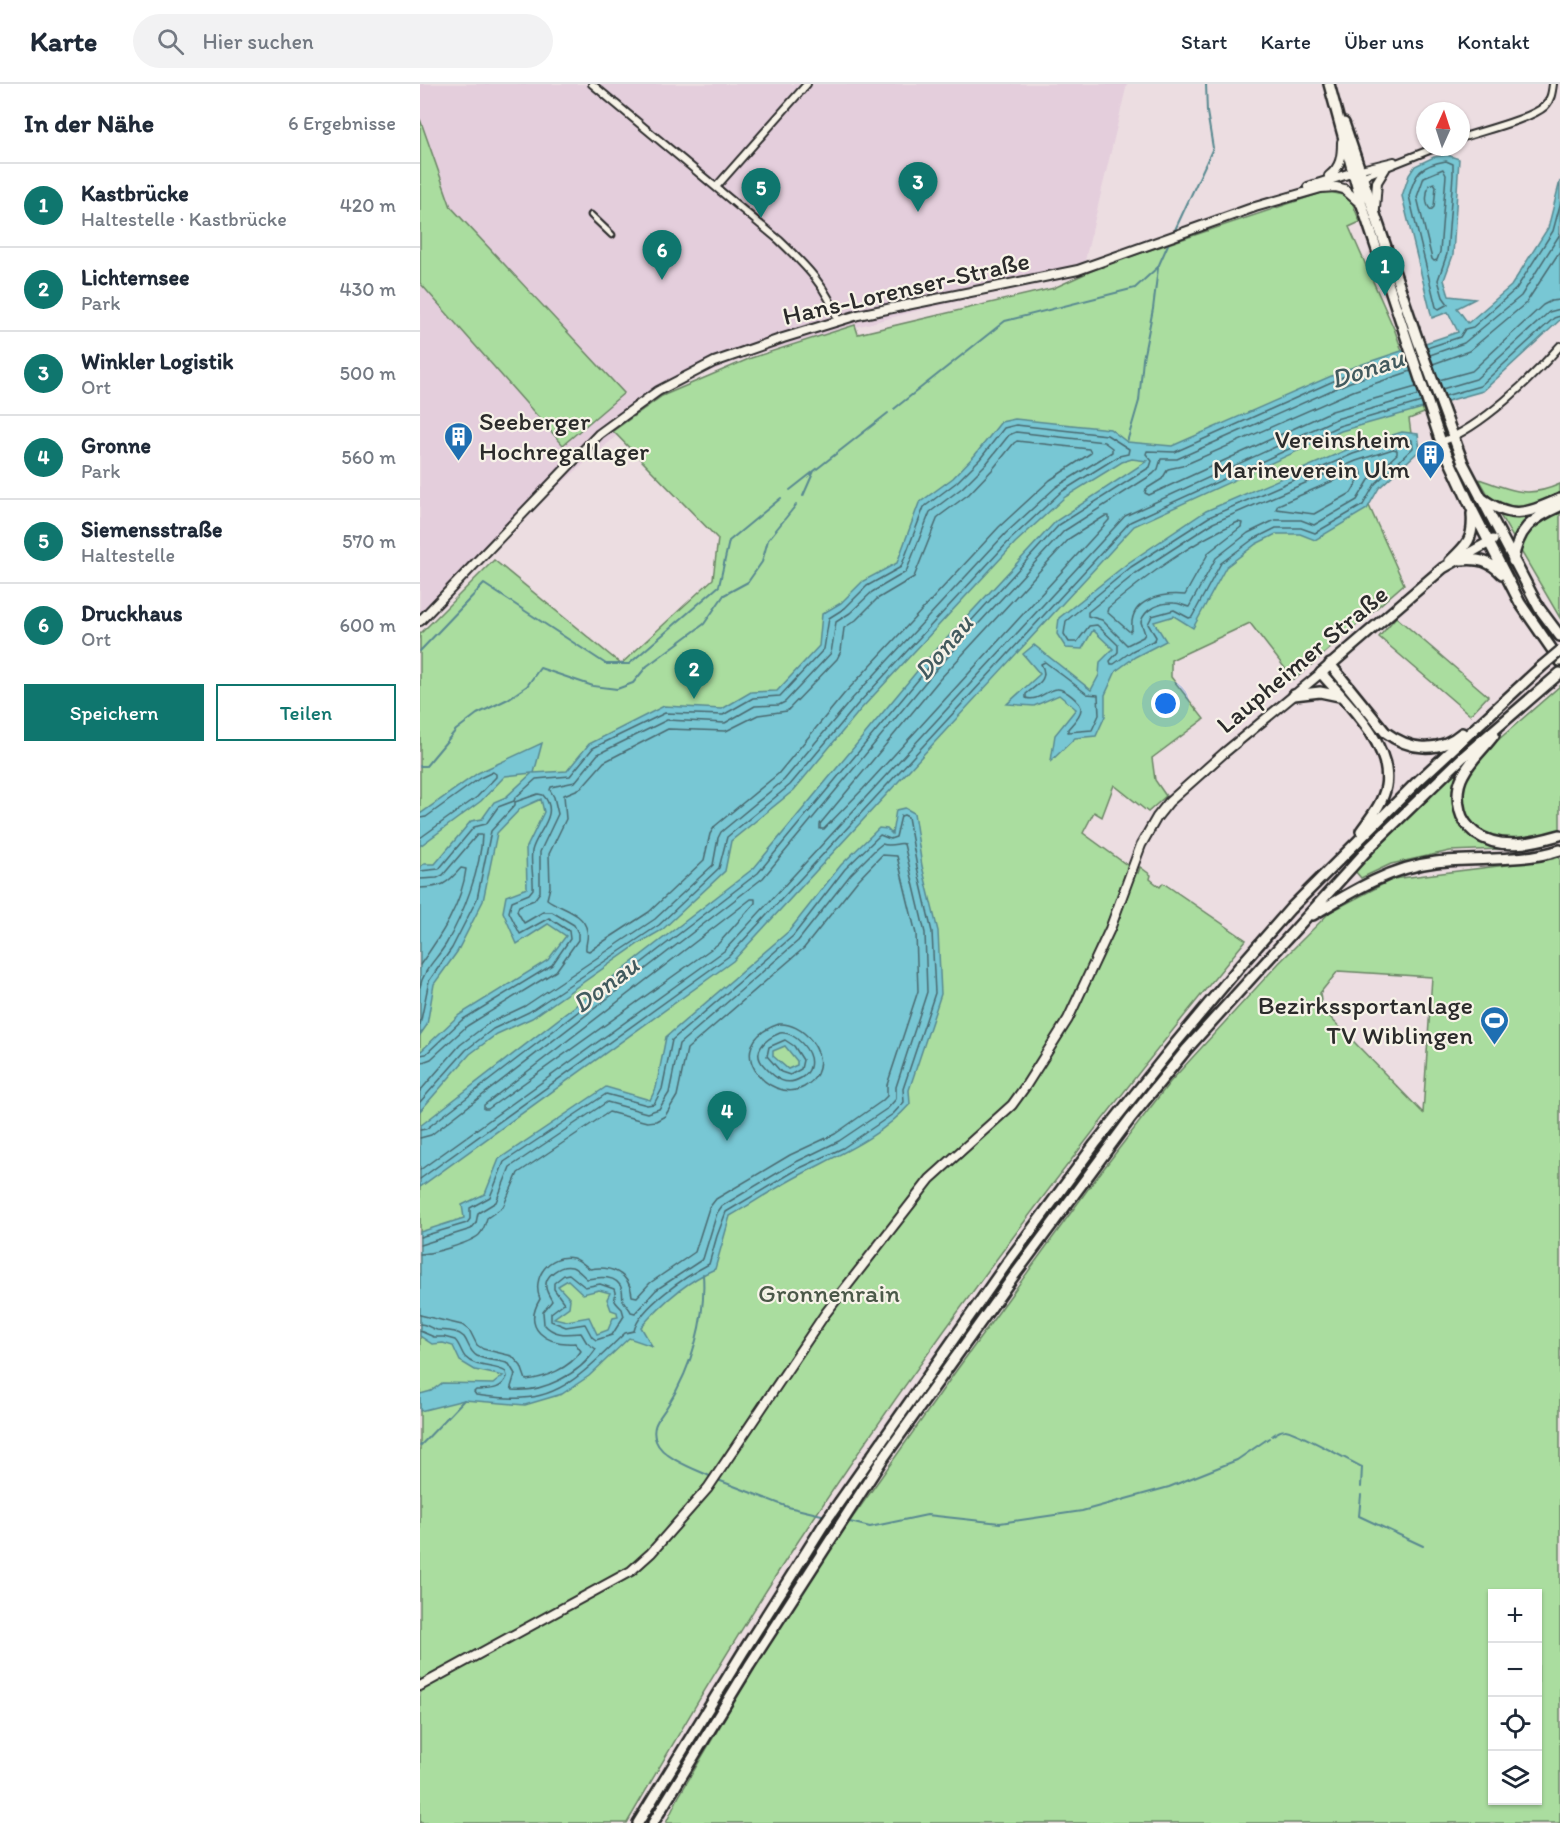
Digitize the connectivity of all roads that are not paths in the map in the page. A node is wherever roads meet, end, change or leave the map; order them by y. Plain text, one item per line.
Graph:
1 (592, 84) edge
2 (807, 84) edge
3 (1329, 84) edge
4 (1553, 84) edge
5 (1470, 135) edge
6 (1342, 137) junction
7 (1416, 155) edge
8 (1404, 159) junction
9 (1385, 169) junction
10 (1358, 174) junction
11 (1324, 180) junction
12 (716, 187) junction
13 (1278, 199) junction
14 (1362, 205) junction
15 (1375, 211) junction
16 (591, 215) dead end
17 (612, 236) dead end
18 (838, 321) junction
19 (1560, 346) edge
20 (1454, 437) junction
21 (1442, 442) junction
22 (1481, 498) junction
23 (1560, 498) edge
24 (1560, 506) edge
25 (1472, 509) junction
26 (1501, 536) junction
27 (1489, 543) junction
28 (1458, 560) junction
29 (1513, 561) junction
30 (1443, 568) junction
31 (1510, 585) junction
32 (420, 621) edge
33 (1560, 636) edge
34 (1560, 651) edge
35 (1560, 661) edge
36 (1330, 664) junction
37 (1321, 673) junction
38 (1560, 673) edge
39 (1294, 695) junction
40 (1342, 697) junction
41 (1504, 720) junction
42 (1482, 722) junction
43 (1560, 835) edge
44 (1350, 848) junction
45 (1560, 850) edge
46 (1303, 921) junction
47 (420, 1686) edge
48 (638, 1823) edge
49 (653, 1823) edge

1 - 12 street
2 - 12 street
3 - 6 main road
3 - 10 main road
4 - 5 street
6 - 10 main road
6 - 11 street
7 - 8 street
8 - 9 street
8 - 10 street
9 - 10 street
9 - 15 street
10 - 11 street, Hans-Lorenser-Straße
10 - 14 main road
10 - 15 main road
11 - 13 street, Hans-Lorenser-Straße
12 - 18 street
13 - 14 street, Hans-Lorenser-Straße
13 - 18 street, Hans-Lorenser-Straße
14 - 21 main road
15 - 20 main road
16 - 17 street
18 - 32 street, Hans-Lorenser-Straße
19 - 20 street
20 - 21 street
20 - 22 main road
21 - 25 main road
22 - 23 main road
22 - 26 main road
24 - 29 main road
25 - 27 main road
25 - 30 main road
26 - 27 main road, Laupheimer Straße
26 - 29 main road
27 - 28 main road, Laupheimer Straße
27 - 31 main road
28 - 30 main road, Laupheimer Straße
28 - 31 main road
29 - 33 main road
30 - 36 main road, Laupheimer Straße
31 - 35 main road
34 - 42 main road, bridge
36 - 37 main road, Laupheimer Straße
36 - 42 main road
37 - 39 street, Laupheimer Straße
37 - 40 main road
38 - 41 main road
39 - 40 main road
39 - 47 street, Laupheimer Straße
40 - 44 main road
41 - 43 main road
41 - 46 main road
42 - 44 main road
44 - 48 main road
45 - 46 main road
46 - 49 main road

